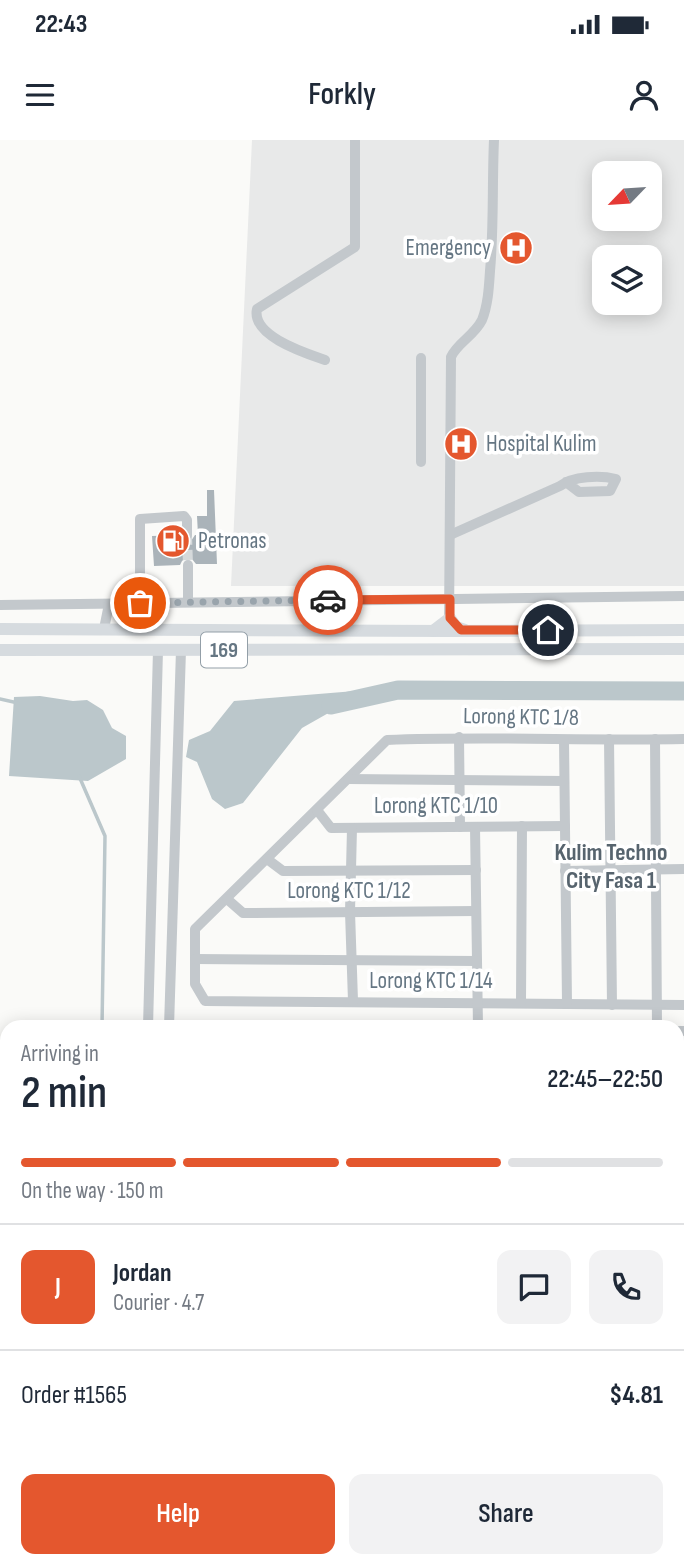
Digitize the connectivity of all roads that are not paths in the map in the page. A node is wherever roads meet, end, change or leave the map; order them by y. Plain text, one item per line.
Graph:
1 (355, 140) edge
2 (494, 140) edge
3 (421, 358) dead end
4 (325, 360) dead end
5 (421, 462) dead end
6 (566, 482) dead end
7 (187, 535) tunnel mouth
8 (450, 535) junction
9 (188, 565) tunnel mouth
10 (684, 596) edge
11 (450, 599) junction
12 (188, 601) junction
13 (140, 603) junction
14 (109, 604) junction
15 (0, 605) edge
16 (449, 624) junction
17 (104, 628) junction
18 (0, 629) edge
19 (684, 629) edge
20 (0, 649) edge
21 (684, 649) edge
22 (158, 650) junction
23 (181, 650) junction
24 (448, 650) junction
25 (459, 737) junction
26 (684, 738) edge
27 (609, 739) junction
28 (655, 739) junction
29 (564, 740) junction
30 (348, 779) junction
31 (458, 780) junction
32 (564, 781) junction
33 (317, 810) junction
34 (522, 826) junction
35 (565, 826) junction
36 (460, 827) junction
37 (475, 827) junction
38 (352, 828) junction
39 (267, 859) junction
40 (609, 869) junction
41 (656, 869) junction
42 (684, 869) edge
43 (351, 870) junction
44 (475, 870) junction
45 (565, 871) junction
46 (227, 899) junction
47 (476, 911) junction
48 (350, 912) junction
49 (195, 959) junction
50 (353, 960) junction
51 (477, 961) junction
52 (353, 1001) junction
53 (477, 1002) junction
54 (521, 1002) junction
55 (566, 1003) junction
56 (612, 1004) junction
57 (656, 1005) junction
58 (684, 1005) edge
59 (148, 1020) edge
60 (169, 1020) edge
61 (478, 1020) edge
62 (657, 1020) edge

1 - 4 street
2 - 8 street
3 - 5 street
6 - 8 street
7 - 13 street
8 - 11 street
9 - 12 street
10 - 11 street
11 - 12 street
11 - 16 street
12 - 13 street
13 - 14 street
14 - 15 street
14 - 17 street
16 - 17 main road, 169
16 - 19 main road, 169
16 - 24 main road
17 - 18 main road, 169
20 - 22 main road, 169
21 - 24 main road, 169
22 - 23 main road, 169
22 - 59 street
23 - 24 main road, 169
23 - 60 street
25 - 29 street, Lorong KTC 1/8
25 - 30 street, Lorong KTC 1/8
25 - 31 street
26 - 28 street, Lorong KTC 1/8
27 - 28 street, Lorong KTC 1/8
27 - 29 street, Lorong KTC 1/8
27 - 40 street
28 - 41 street
29 - 32 street
30 - 31 street
30 - 33 street
31 - 32 street
31 - 36 street
32 - 35 street
33 - 38 street, Lorong KTC 1/10
33 - 39 street
34 - 35 street, Lorong KTC 1/10
34 - 37 street, Lorong KTC 1/10
34 - 54 street
35 - 45 street
36 - 37 street, Lorong KTC 1/10
36 - 38 street, Lorong KTC 1/10
37 - 44 street
38 - 43 street
39 - 43 street
39 - 46 street
40 - 41 street
40 - 45 street
40 - 56 street
41 - 42 street
41 - 57 street
43 - 44 street
43 - 48 street
44 - 47 street
45 - 55 street
46 - 48 street, Lorong KTC 1/12
46 - 49 street
47 - 48 street, Lorong KTC 1/12
47 - 51 street
48 - 50 street
49 - 50 street
49 - 52 street, Lorong KTC 1/14
50 - 51 street
50 - 52 street
51 - 53 street
52 - 53 street, Lorong KTC 1/14
53 - 54 street, Lorong KTC 1/14
53 - 61 street
54 - 55 street, Lorong KTC 1/14
55 - 56 street, Lorong KTC 1/14
56 - 57 street, Lorong KTC 1/14
57 - 58 street, Lorong KTC 1/14
57 - 62 street

